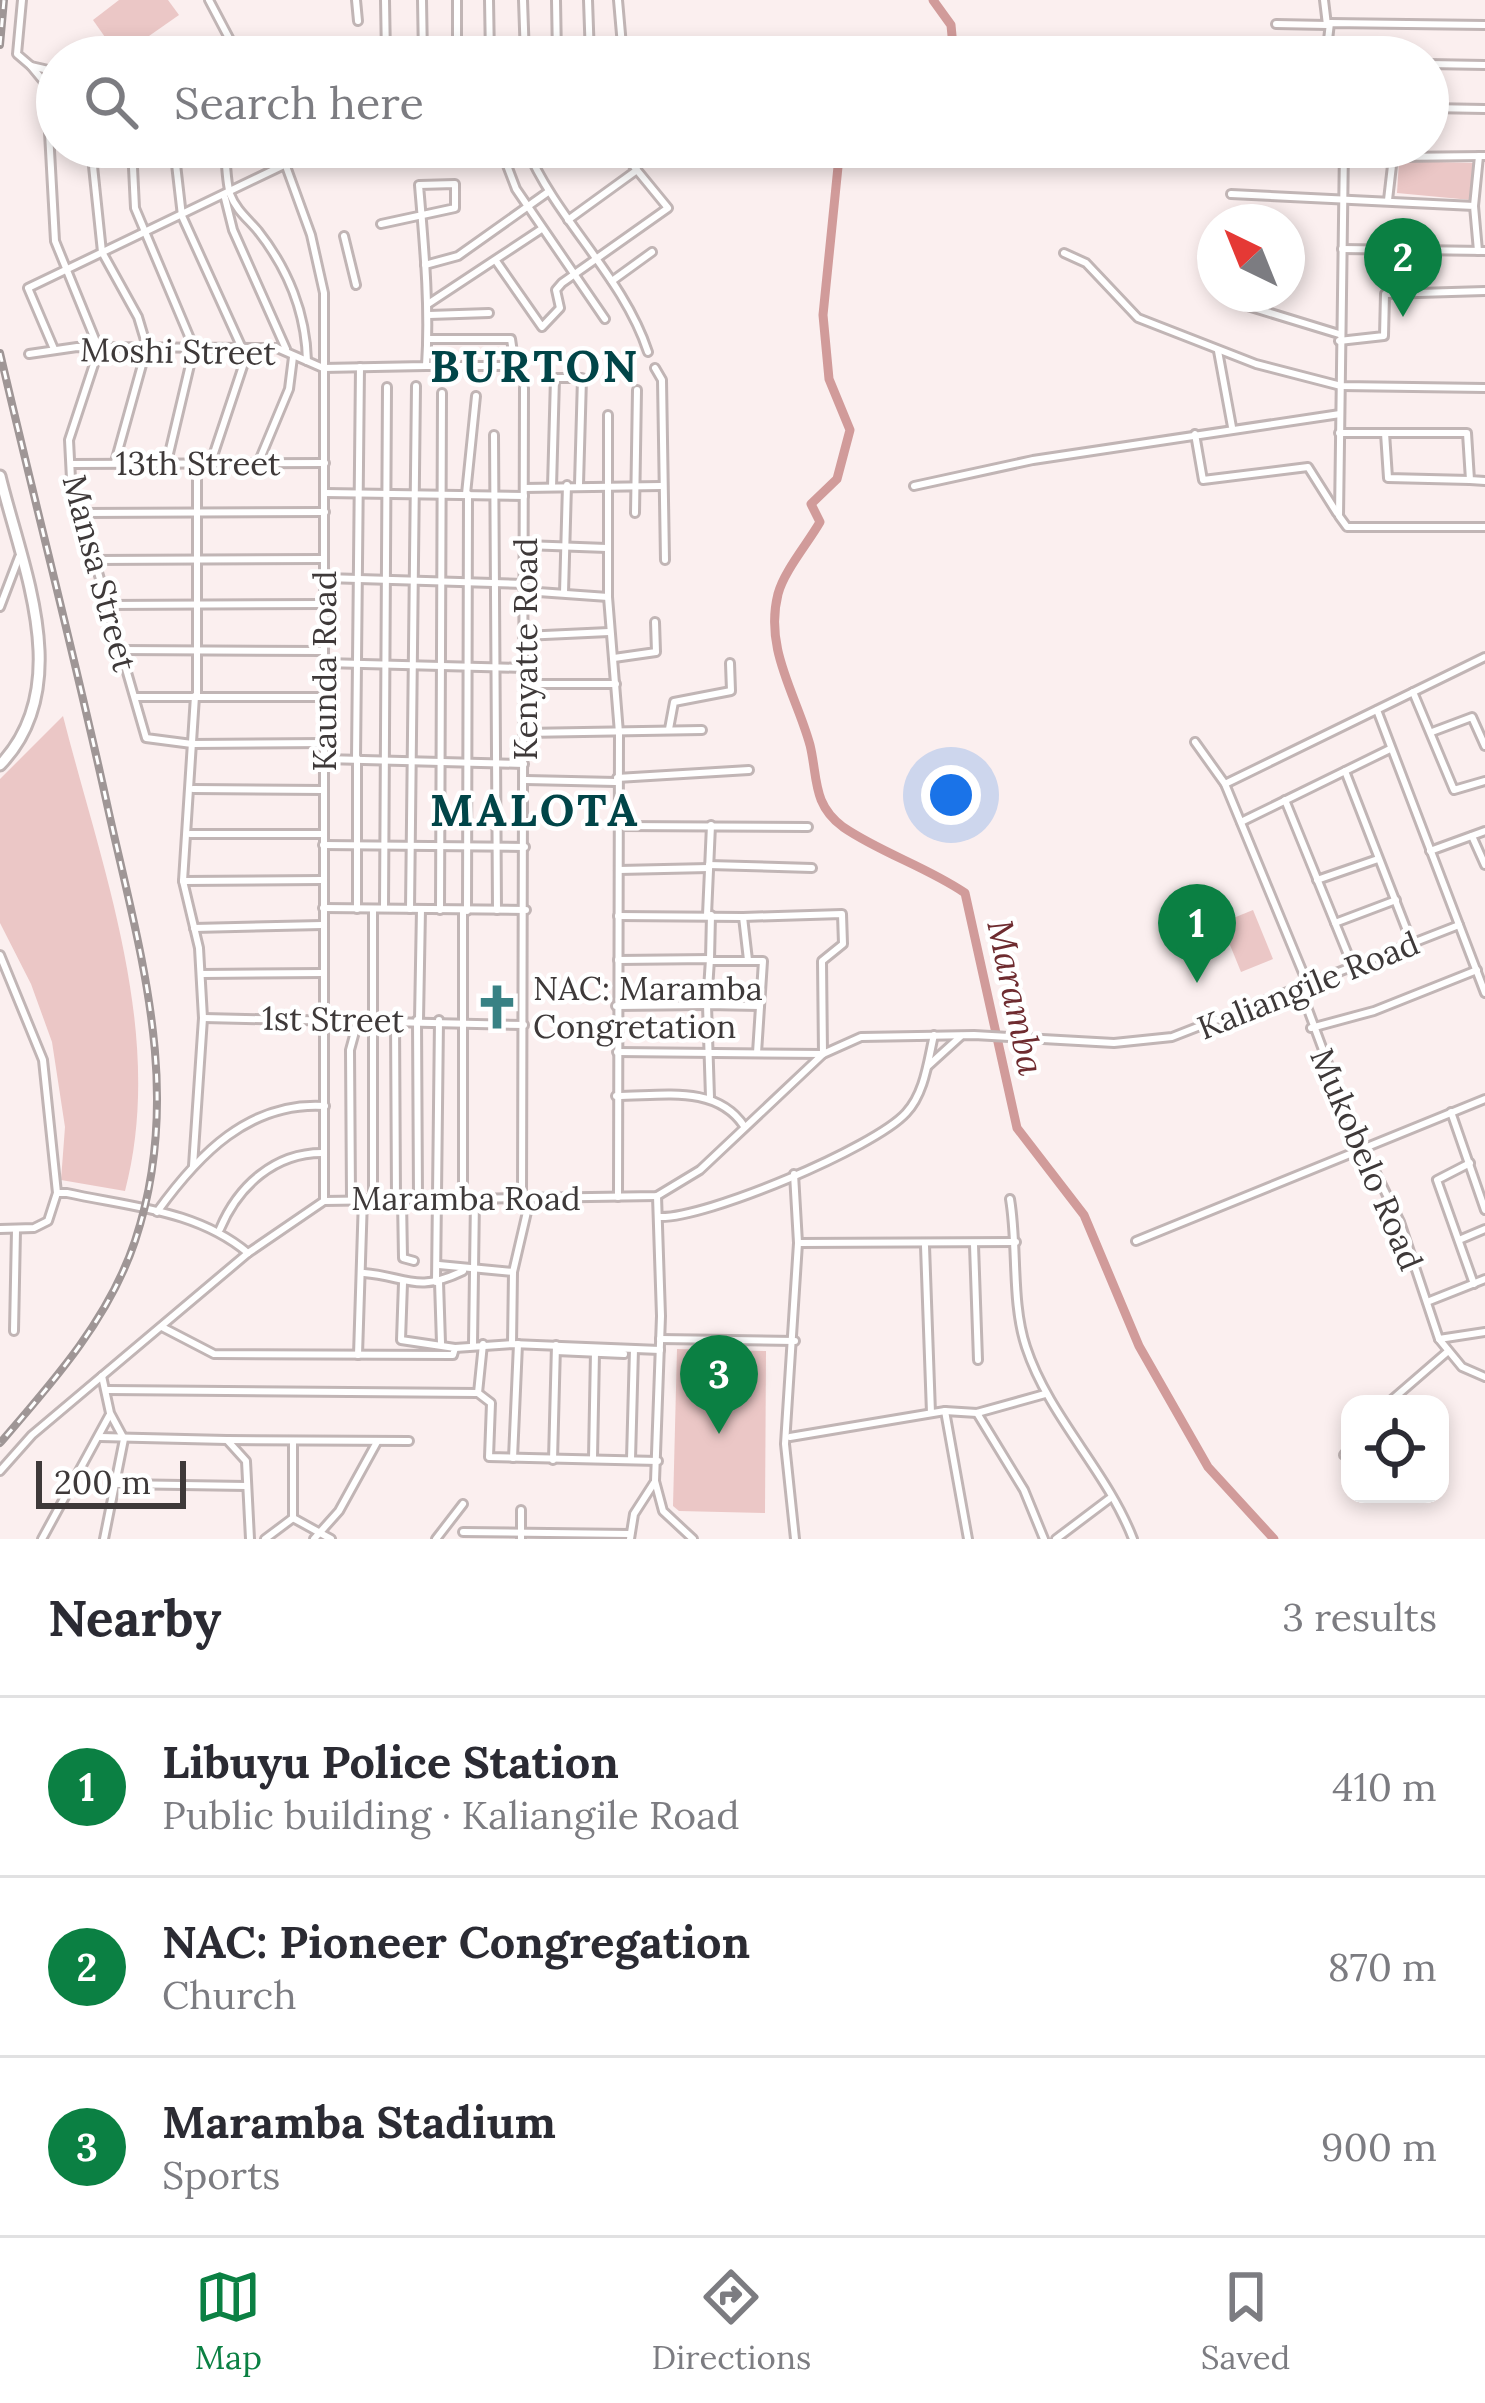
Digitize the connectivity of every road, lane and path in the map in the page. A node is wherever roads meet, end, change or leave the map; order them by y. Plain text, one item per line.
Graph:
1 (22, 0) edge
2 (209, 0) edge
3 (356, 0) edge
4 (386, 0) edge
5 (422, 0) edge
6 (457, 0) edge
7 (489, 0) edge
8 (523, 0) edge
9 (556, 0) edge
10 (588, 0) edge
11 (618, 0) edge
12 (1324, 0) edge
13 (358, 21) dead end
14 (1276, 24) dead end
15 (1327, 25) junction
16 (1485, 25) edge
17 (228, 36) edge
18 (386, 36) edge
19 (423, 36) edge
20 (457, 36) edge
21 (490, 36) edge
22 (524, 36) edge
23 (556, 36) edge
24 (589, 36) edge
25 (621, 36) edge
26 (1327, 36) edge
27 (1449, 64) edge
28 (1485, 65) edge
29 (31, 66) junction
30 (36, 67) edge
31 (36, 72) edge
32 (1449, 108) edge
33 (1485, 109) edge
34 (1449, 156) edge
35 (1482, 156) edge
36 (50, 168) edge
37 (93, 168) edge
38 (134, 168) edge
39 (176, 168) edge
40 (226, 168) edge
41 (278, 168) edge
42 (287, 168) edge
43 (509, 168) edge
44 (536, 168) edge
45 (1344, 168) edge
46 (1392, 168) edge
47 (638, 170) joint
48 (548, 192) junction
49 (227, 194) junction
50 (1231, 194) dead end
51 (1345, 200) junction
52 (1388, 200) junction
53 (1474, 206) junction
54 (527, 207) junction
55 (420, 213) junction
56 (182, 216) junction
57 (568, 220) junction
58 (381, 224) dead end
59 (542, 230) junction
60 (144, 232) junction
61 (344, 236) dead end
62 (1342, 249) junction
63 (1481, 251) edge
64 (102, 252) junction
65 (652, 252) dead end
66 (1064, 253) dead end
67 (596, 260) junction
68 (496, 261) junction
69 (425, 265) junction
70 (66, 267) junction
71 (574, 274) junction
72 (612, 280) junction
73 (356, 285) dead end
74 (1485, 291) edge
75 (428, 304) junction
76 (1264, 312) edge
77 (489, 313) dead end
78 (429, 315) junction
79 (605, 319) dead end
80 (1339, 338) junction
81 (428, 339) junction
82 (147, 346) junction
83 (244, 347) junction
84 (194, 348) junction
85 (54, 349) junction
86 (99, 349) junction
87 (1218, 351) junction
88 (290, 352) junction
89 (648, 352) dead end
90 (29, 354) dead end
91 (308, 363) junction
92 (427, 366) junction
93 (360, 367) junction
94 (323, 368) junction
95 (656, 368) dead end
96 (416, 386) dead end
97 (1341, 386) junction
98 (387, 387) dead end
99 (524, 388) dead end
100 (1485, 388) edge
101 (637, 390) dead end
102 (442, 393) dead end
103 (476, 396) dead end
104 (1340, 413) junction
105 (608, 415) dead end
106 (1232, 427) junction
107 (1339, 433) junction
108 (1384, 433) junction
109 (1195, 434) junction
110 (494, 435) dead end
111 (259, 461) junction
112 (115, 462) junction
113 (166, 462) junction
114 (197, 462) junction
115 (211, 462) junction
116 (325, 463) junction
117 (70, 464) junction
118 (0, 476) edge
119 (1470, 480) junction
120 (1485, 481) edge
121 (579, 484) junction
122 (567, 485) junction
123 (608, 485) junction
124 (634, 485) junction
125 (661, 486) junction
126 (914, 486) dead end
127 (552, 487) junction
128 (357, 492) junction
129 (385, 492) junction
130 (524, 492) junction
131 (326, 493) junction
132 (411, 493) junction
133 (440, 494) junction
134 (467, 494) junction
135 (494, 495) junction
136 (325, 512) junction
137 (80, 513) junction
138 (194, 513) junction
139 (635, 513) dead end
140 (1340, 520) junction
141 (1485, 527) edge
142 (566, 544) junction
143 (525, 545) junction
144 (607, 548) junction
145 (20, 556) junction
146 (196, 558) junction
147 (325, 559) junction
148 (93, 560) junction
149 (665, 560) dead end
150 (325, 578) junction
151 (357, 578) junction
152 (383, 579) junction
153 (413, 579) junction
154 (439, 579) junction
155 (466, 580) junction
156 (493, 583) junction
157 (524, 587) junction
158 (564, 593) junction
159 (608, 597) junction
160 (324, 604) junction
161 (105, 605) junction
162 (196, 605) junction
163 (0, 607) edge
164 (655, 622) dead end
165 (610, 632) junction
166 (523, 636) junction
167 (197, 648) junction
168 (119, 650) junction
169 (324, 651) junction
170 (1485, 657) edge
171 (614, 658) junction
172 (324, 663) junction
173 (357, 663) junction
174 (730, 663) dead end
175 (384, 664) junction
176 (412, 664) junction
177 (438, 665) junction
178 (465, 667) junction
179 (493, 667) junction
180 (524, 668) junction
181 (524, 684) junction
182 (616, 684) junction
183 (1414, 692) junction
184 (196, 696) junction
185 (134, 697) junction
186 (323, 697) junction
187 (1376, 710) junction
188 (669, 729) junction
189 (702, 730) dead end
190 (1432, 732) junction
191 (524, 733) junction
192 (619, 733) junction
193 (325, 742) junction
194 (1196, 742) dead end
195 (192, 744) junction
196 (1485, 746) edge
197 (1390, 749) junction
198 (356, 758) junction
199 (324, 759) junction
200 (385, 760) junction
201 (412, 760) junction
202 (440, 761) junction
203 (466, 762) junction
204 (494, 763) junction
205 (524, 764) junction
206 (0, 765) edge
207 (749, 770) dead end
208 (1345, 771) junction
209 (526, 780) junction
210 (616, 780) junction
211 (1485, 781) edge
212 (1225, 784) junction
213 (193, 789) junction
214 (323, 790) junction
215 (1285, 800) junction
216 (1241, 822) junction
217 (711, 825) junction
218 (618, 826) junction
219 (808, 827) dead end
220 (1485, 831) edge
221 (190, 834) junction
222 (323, 834) junction
223 (1472, 836) junction
224 (411, 844) junction
225 (323, 845) junction
226 (356, 845) junction
227 (384, 845) junction
228 (440, 845) junction
229 (467, 846) junction
230 (494, 846) junction
231 (525, 847) junction
232 (1430, 851) junction
233 (1378, 859) junction
234 (1485, 865) edge
235 (709, 866) junction
236 (812, 868) dead end
237 (619, 870) junction
238 (322, 880) junction
239 (1317, 880) junction
240 (183, 881) junction
241 (1396, 900) junction
242 (322, 908) junction
243 (384, 908) junction
244 (357, 909) junction
245 (373, 909) junction
246 (410, 909) junction
247 (421, 909) junction
248 (440, 910) junction
249 (496, 910) junction
250 (526, 910) junction
251 (465, 911) junction
252 (709, 915) junction
253 (618, 916) junction
254 (743, 917) junction
255 (1335, 922) junction
256 (322, 925) junction
257 (1459, 926) junction
258 (194, 928) junction
259 (1412, 943) junction
260 (0, 955) edge
261 (618, 960) junction
262 (710, 960) junction
263 (748, 960) junction
264 (1353, 967) junction
265 (1477, 970) junction
266 (323, 973) junction
267 (201, 974) junction
268 (1304, 986) junction
269 (1485, 992) edge
270 (616, 1006) junction
271 (707, 1006) junction
272 (760, 1006) junction
273 (203, 1018) junction
274 (346, 1019) junction
275 (372, 1019) junction
276 (395, 1019) junction
277 (323, 1020) junction
278 (418, 1020) junction
279 (439, 1020) junction
280 (463, 1022) junction
281 (524, 1025) junction
282 (356, 1028) junction
283 (1311, 1028) junction
284 (934, 1035) junction
285 (961, 1036) junction
286 (371, 1042) junction
287 (617, 1052) junction
288 (711, 1052) junction
289 (757, 1053) junction
290 (823, 1054) junction
291 (928, 1066) junction
292 (616, 1096) junction
293 (710, 1097) junction
294 (1485, 1099) edge
295 (325, 1106) junction
296 (1451, 1112) junction
297 (745, 1127) junction
298 (1365, 1147) junction
299 (325, 1153) junction
300 (1470, 1163) junction
301 (193, 1166) junction
302 (794, 1174) junction
303 (57, 1193) junction
304 (657, 1196) junction
305 (617, 1197) junction
306 (351, 1198) junction
307 (368, 1198) junction
308 (418, 1198) junction
309 (440, 1198) junction
310 (463, 1198) junction
311 (475, 1198) junction
312 (526, 1198) junction
313 (399, 1199) junction
314 (1010, 1199) dead end
315 (324, 1201) junction
316 (1485, 1210) edge
317 (157, 1211) junction
318 (658, 1217) junction
319 (0, 1229) edge
320 (220, 1229) junction
321 (1485, 1229) edge
322 (16, 1230) junction
323 (1136, 1240) dead end
324 (1459, 1240) junction
325 (1016, 1242) junction
326 (798, 1243) junction
327 (974, 1244) junction
328 (925, 1246) junction
329 (248, 1253) junction
330 (414, 1261) dead end
331 (437, 1265) junction
332 (476, 1270) junction
333 (463, 1271) junction
334 (512, 1272) junction
335 (364, 1273) junction
336 (1485, 1279) edge
337 (403, 1282) junction
338 (437, 1282) junction
339 (1474, 1284) junction
340 (1426, 1302) junction
341 (162, 1327) junction
342 (14, 1331) dead end
343 (1485, 1332) edge
344 (660, 1339) junction
345 (1439, 1339) junction
346 (795, 1341) junction
347 (442, 1343) junction
348 (515, 1344) junction
349 (478, 1345) junction
350 (455, 1348) junction
351 (556, 1348) junction
352 (634, 1349) junction
353 (660, 1350) junction
354 (595, 1352) junction
355 (1447, 1352) junction
356 (624, 1354) dead end
357 (358, 1355) junction
358 (978, 1360) dead end
359 (102, 1376) junction
360 (1485, 1377) edge
361 (107, 1390) junction
362 (478, 1393) junction
363 (1045, 1394) junction
364 (1397, 1395) edge
365 (945, 1411) junction
366 (110, 1413) junction
367 (931, 1413) junction
368 (977, 1413) junction
369 (100, 1437) junction
370 (790, 1437) junction
371 (124, 1439) junction
372 (227, 1440) junction
373 (377, 1441) junction
374 (409, 1441) dead end
375 (293, 1442) junction
376 (513, 1458) junction
377 (592, 1458) junction
378 (631, 1459) junction
379 (553, 1460) junction
380 (658, 1461) junction
381 (0, 1471) edge
382 (655, 1481) junction
383 (117, 1484) junction
384 (246, 1486) junction
385 (1109, 1499) junction
386 (463, 1504) dead end
387 (521, 1510) dead end
388 (293, 1517) junction
389 (463, 1532) dead end
390 (316, 1536) edge
391 (630, 1536) edge
392 (521, 1537) edge
393 (42, 1539) edge
394 (104, 1539) edge
395 (250, 1539) edge
396 (265, 1539) edge
397 (331, 1539) edge
398 (436, 1539) edge
399 (693, 1539) edge
400 (795, 1539) edge
401 (968, 1539) edge
402 (1044, 1539) edge
403 (1056, 1539) edge
404 (1133, 1539) edge

1 - 29 street
2 - 17 street
3 - 13 street
4 - 18 street
5 - 19 street
6 - 20 street
7 - 21 street
8 - 22 street
9 - 23 street
10 - 24 street
11 - 25 street
12 - 15 street
14 - 15 street
15 - 16 street
15 - 26 street
27 - 28 street
29 - 30 street
29 - 31 street
32 - 33 street
34 - 35 street
35 - 53 street
36 - 70 street
37 - 64 street
38 - 60 street
39 - 56 street
40 - 49 street
41 - 49 street
42 - 94 street, Kaunda Road
43 - 54 street
44 - 48 street
45 - 51 street
46 - 52 street
47 - 57 street
47 - 67 street
48 - 54 street
48 - 57 street
49 - 56 street
49 - 88 street
49 - 91 street
50 - 51 street
51 - 52 street
51 - 62 street
52 - 53 street
53 - 63 street
54 - 59 street
54 - 69 street
55 - 55 street
55 - 58 street
55 - 69 street
56 - 60 street
56 - 83 street
57 - 67 street
59 - 68 street
59 - 71 street
60 - 64 street
60 - 84 street
61 - 73 street
62 - 63 street
62 - 80 street
64 - 70 street
64 - 82 street
65 - 72 street
66 - 87 street
67 - 71 street
67 - 72 street
68 - 71 street
68 - 75 street
69 - 75 street
70 - 85 street
70 - 86 street
71 - 79 street
72 - 89 street
74 - 80 street
75 - 78 street
76 - 80 street
77 - 78 street
78 - 81 street
80 - 97 street
81 - 92 street
81 - 92 street, Moshi Street
82 - 84 street, Moshi Street
82 - 86 street, Moshi Street
82 - 112 street
83 - 84 street, Moshi Street
83 - 88 street, Moshi Street
83 - 115 street
84 - 113 street
85 - 86 street, Moshi Street
85 - 90 street, Moshi Street
86 - 117 street, Mansa Street
87 - 97 street
87 - 106 street
88 - 91 street, Moshi Street
88 - 111 street
91 - 94 street, Moshi Street
92 - 93 street, Moshi Street
93 - 94 street, Moshi Street
93 - 128 street
94 - 116 street, Kaunda Road
95 - 125 street
96 - 132 street
97 - 100 street
97 - 104 street
98 - 129 street
99 - 130 street, Kenyatte Road
101 - 124 street
102 - 133 street
103 - 134 street
104 - 106 street
104 - 107 street
105 - 123 street
106 - 109 street
107 - 108 street
107 - 140 street
108 - 119 street
108 - 119 street
109 - 126 street
109 - 140 street
110 - 135 street
111 - 115 street, 13th Street
111 - 116 street, 13th Street
112 - 113 street, 13th Street
112 - 117 street, 13th Street
113 - 114 street, 13th Street
114 - 115 street, 13th Street
114 - 138 street
116 - 131 street, Kaunda Road
117 - 137 street, Mansa Street
118 - 145 street
119 - 120 street
121 - 122 street
121 - 123 street
121 - 127 street
122 - 127 street
122 - 142 street
123 - 124 street
123 - 144 street
124 - 125 street
124 - 139 street
125 - 149 street
127 - 130 street
128 - 129 street
128 - 131 street
128 - 151 street
129 - 132 street
129 - 152 street
130 - 135 street
130 - 143 street, Kenyatte Road
131 - 136 street, Kaunda Road
132 - 133 street
132 - 153 street
133 - 134 street
133 - 154 street
134 - 135 street
134 - 155 street
135 - 156 street
136 - 138 street
136 - 147 street, Kaunda Road
137 - 138 street
137 - 148 street, Mansa Street
138 - 146 street
140 - 141 street
142 - 143 street
142 - 144 street
142 - 158 street
143 - 157 street, Kenyatte Road
144 - 159 street
145 - 163 street
145 - 206 street
146 - 147 street
146 - 148 street
146 - 162 street
147 - 150 street, Kaunda Road
148 - 161 street, Mansa Street
150 - 151 street
150 - 160 street, Kaunda Road
151 - 152 street
151 - 173 street
152 - 153 street
152 - 175 street
153 - 154 street
153 - 176 street
154 - 155 street
154 - 177 street
155 - 156 street
155 - 178 street
156 - 157 street
156 - 179 street
157 - 158 street
157 - 166 street, Kenyatte Road
158 - 159 street
159 - 165 street
160 - 162 street
160 - 169 street, Kaunda Road
161 - 162 street
161 - 168 street, Mansa Street
162 - 167 street
164 - 171 street
165 - 166 street
165 - 171 street
166 - 180 street, Kenyatte Road
167 - 168 street
167 - 169 street
167 - 184 street
168 - 185 street, Mansa Street
169 - 172 street, Kaunda Road
170 - 183 street
171 - 182 street
172 - 173 street
172 - 186 street, Kaunda Road
173 - 175 street
173 - 198 street
174 - 188 street
175 - 176 street
175 - 200 street
176 - 177 street
176 - 201 street
177 - 178 street
177 - 202 street
178 - 179 street
178 - 203 street
179 - 180 street
179 - 204 street
180 - 181 street, Kenyatte Road
181 - 182 street
181 - 191 street, Kenyatte Road
182 - 192 street
183 - 187 street
183 - 190 street
184 - 185 street
184 - 186 street
184 - 195 street
185 - 195 street, Mansa Street
186 - 193 street, Kaunda Road
187 - 197 street
187 - 212 street
188 - 189 street
188 - 192 street
190 - 196 street
190 - 211 street
191 - 192 street
191 - 205 street, Kenyatte Road
192 - 210 street
193 - 195 street
193 - 199 street, Kaunda Road
194 - 212 street, Mukobelo Road
195 - 213 street
197 - 208 street
197 - 232 street
198 - 199 street
198 - 200 street
198 - 226 street
199 - 214 street, Kaunda Road
200 - 201 street
200 - 227 street
201 - 202 street
201 - 224 street
202 - 203 street
202 - 228 street
203 - 204 street
203 - 229 street
204 - 205 street
204 - 230 street
205 - 209 street, Kenyatte Road
207 - 210 street
208 - 215 street
208 - 233 street
209 - 210 street
209 - 231 street, Kenyatte Road
210 - 218 street
212 - 216 street, Mukobelo Road
213 - 214 street
213 - 221 street
214 - 222 street, Kaunda Road
215 - 216 street
215 - 239 street
216 - 268 street, Mukobelo Road
217 - 218 street
217 - 219 street
217 - 235 street
218 - 237 street
220 - 223 street
221 - 222 street
221 - 240 street
222 - 225 street, Kaunda Road
223 - 232 street
223 - 234 street
224 - 227 street
224 - 228 street
224 - 246 street
225 - 226 street
225 - 238 street, Kaunda Road
226 - 227 street
226 - 244 street
227 - 243 street
228 - 229 street
228 - 248 street
229 - 230 street
229 - 251 street
230 - 231 street
230 - 249 street
231 - 250 street, Kenyatte Road
232 - 257 street
233 - 239 street
233 - 241 street
235 - 236 street
235 - 237 street
235 - 252 street
237 - 253 street
238 - 240 street
238 - 242 street, Kaunda Road
239 - 255 street
240 - 258 street
241 - 255 street
241 - 259 street
242 - 244 street
242 - 256 street, Kaunda Road
243 - 245 street
243 - 246 street
244 - 245 street
245 - 275 street
246 - 247 street
247 - 248 street
247 - 278 street
248 - 251 street
249 - 250 street
249 - 251 street
250 - 281 street, Kenyatte Road
251 - 280 street
252 - 253 street
252 - 254 street
252 - 262 street
253 - 261 street
254 - 263 street
254 - 290 street
255 - 264 street
256 - 258 street
256 - 266 street, Kaunda Road
257 - 259 street, Kaliangile Road
257 - 265 street
258 - 267 street
259 - 264 street, Kaliangile Road
260 - 303 street
261 - 262 street
261 - 270 street
262 - 263 street
262 - 271 street
263 - 272 street
264 - 268 street, Kaliangile Road
265 - 269 street
265 - 283 street
266 - 267 street
266 - 277 street, Kaunda Road
267 - 273 street
268 - 283 street, Mukobelo Road
268 - 285 street, Kaliangile Road
270 - 271 street
270 - 287 street
271 - 272 street
271 - 288 street
272 - 289 street
273 - 277 street, 1st Street
273 - 301 street
274 - 275 street, 1st Street
274 - 277 street, 1st Street
274 - 282 street
275 - 276 street, 1st Street
275 - 286 street
276 - 278 street, 1st Street
276 - 313 street
277 - 295 street, Kaunda Road
278 - 279 street, 1st Street
278 - 308 street
279 - 280 street, 1st Street
279 - 309 street
280 - 281 street, 1st Street
280 - 310 street
281 - 312 street, Kenyatte Road
282 - 286 street
282 - 306 street
283 - 298 street, Mukobelo Road
284 - 285 street
284 - 290 street
284 - 291 street
285 - 291 street
286 - 307 street
287 - 288 street
287 - 292 street
288 - 289 street
288 - 293 street
289 - 290 street
290 - 297 street
291 - 302 street
292 - 293 street
292 - 305 street
293 - 297 street
294 - 296 street
295 - 299 street, Kaunda Road
295 - 301 street
296 - 298 street
296 - 300 street
297 - 304 street
298 - 323 street
298 - 340 street, Mukobelo Road
299 - 315 street, Kaunda Road
299 - 320 street
300 - 316 street
300 - 324 street
301 - 317 street
302 - 318 street
302 - 326 street
303 - 317 street
303 - 322 street
304 - 305 street, Maramba Road
304 - 318 street
305 - 312 street, Maramba Road
306 - 307 street, Maramba Road
306 - 315 street, Maramba Road
307 - 313 street, Maramba Road
307 - 335 street
308 - 309 street, Maramba Road
308 - 313 street, Maramba Road
309 - 310 street, Maramba Road
309 - 331 street
310 - 311 street, Maramba Road
311 - 312 street, Maramba Road
311 - 332 street
312 - 334 street, Kenyatte Road
313 - 330 street
314 - 325 street
315 - 329 street, Maramba Road
317 - 320 street
318 - 344 street
319 - 322 street
320 - 329 street
321 - 324 street
322 - 342 street
324 - 339 street
325 - 327 street
325 - 363 street
326 - 328 street
326 - 346 street
327 - 328 street
327 - 358 street
328 - 367 street
329 - 341 street, Maramba Road
331 - 333 street
331 - 338 street
332 - 333 street
332 - 334 street
332 - 349 street
333 - 338 street
334 - 348 street, Kenyatte Road
335 - 337 street
335 - 357 street
336 - 339 street
337 - 338 street
337 - 347 street
338 - 347 street
339 - 340 street
340 - 345 street, Mukobelo Road
341 - 357 street
341 - 359 street, Maramba Road
343 - 345 street
344 - 346 street
344 - 353 street
345 - 355 street, Mukobelo Road
346 - 370 street
347 - 350 street
348 - 349 street
348 - 351 street
348 - 376 street, Kenyatte Road
349 - 350 street
349 - 362 street
350 - 357 street
351 - 352 street
351 - 354 street
351 - 379 street
352 - 353 street
352 - 378 street
353 - 380 street
354 - 356 street
354 - 377 street
355 - 360 street, Mukobelo Road
355 - 364 street
359 - 361 street
359 - 381 street, Maramba Road
361 - 362 street
361 - 366 street
362 - 376 street
363 - 368 street
363 - 385 street
365 - 367 street
365 - 368 street
365 - 401 street
366 - 369 street
366 - 371 street
367 - 370 street
368 - 402 street
369 - 371 street
369 - 393 street
370 - 400 street
371 - 372 street
371 - 383 street
372 - 375 street
372 - 384 street
373 - 374 street
373 - 375 street
373 - 390 street
375 - 388 street
376 - 379 street
377 - 378 street
377 - 379 street
378 - 380 street
380 - 382 street
382 - 391 street
382 - 399 street
383 - 384 street
383 - 394 street
384 - 395 street
385 - 403 street
385 - 404 street
386 - 398 street
387 - 392 street
388 - 390 street
388 - 396 street
389 - 392 street
390 - 397 street
391 - 392 street

